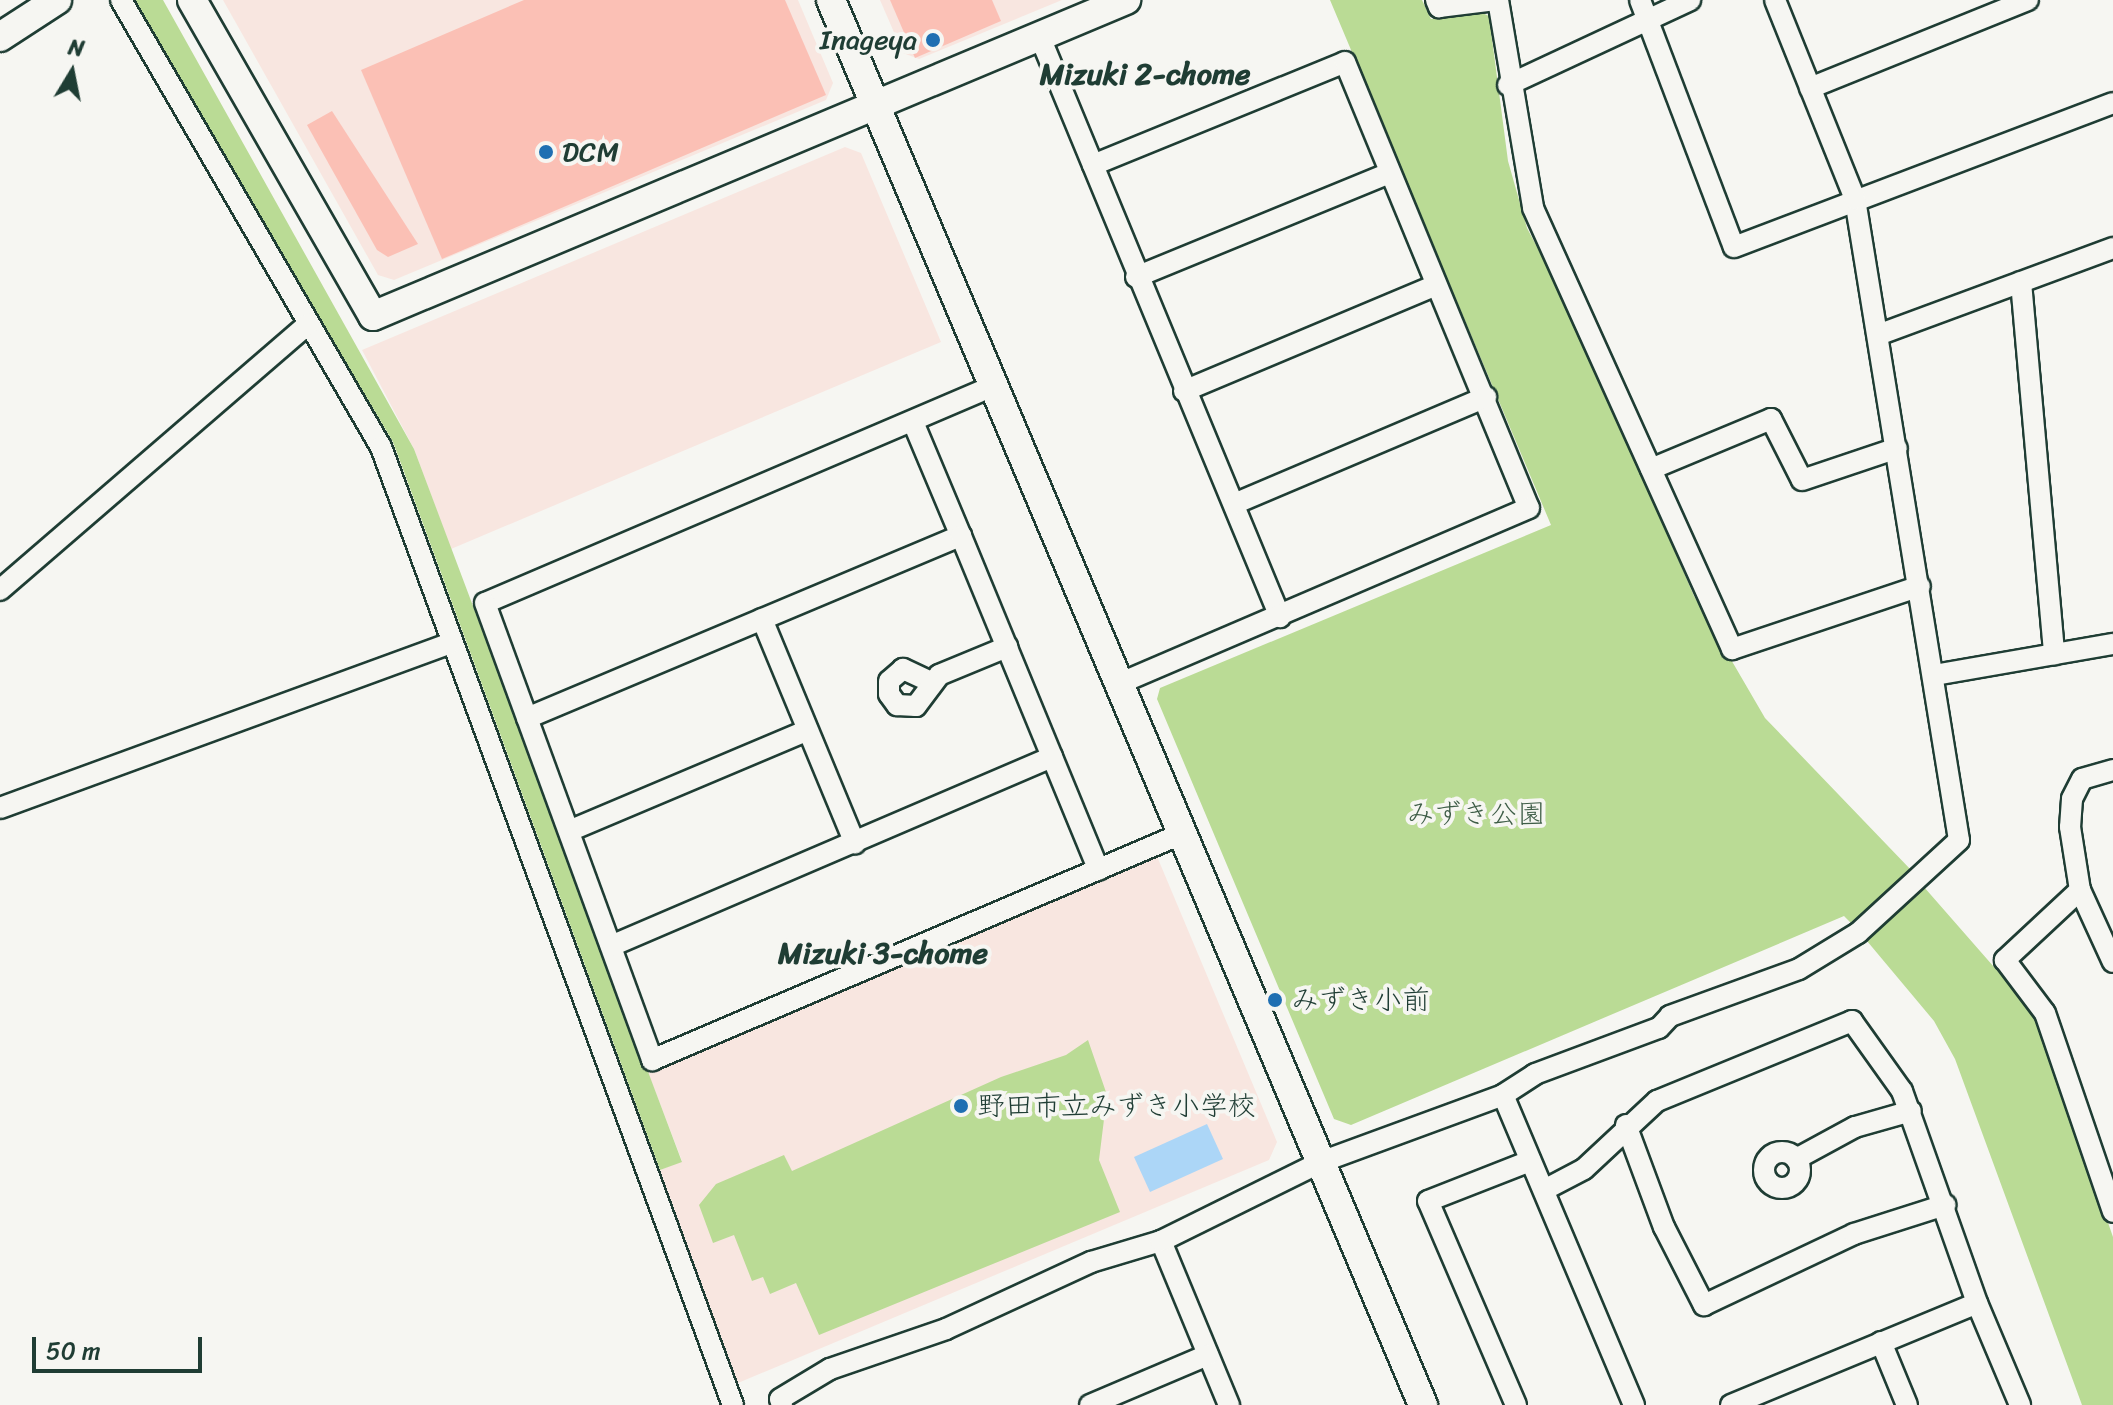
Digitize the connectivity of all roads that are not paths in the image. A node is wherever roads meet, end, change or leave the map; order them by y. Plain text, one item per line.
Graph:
1 (57, 0) edge
2 (121, 0) edge
3 (192, 0) edge
4 (831, 0) edge
5 (1126, 0) edge
6 (1436, 0) edge
7 (1497, 0) edge
8 (1690, 0) edge
9 (1775, 0) edge
10 (2028, 0) edge
11 (1644, 10) edge
12 (0, 37) edge
13 (1040, 37) junction
14 (1508, 85) junction
15 (1810, 88) junction
16 (2113, 103) edge
17 (876, 106) junction
18 (1093, 165) junction
19 (1389, 173) junction
20 (1855, 199) junction
21 (2113, 248) edge
22 (1136, 277) junction
23 (2021, 282) junction
24 (1436, 285) junction
25 (308, 324) junction
26 (1878, 335) junction
27 (993, 386) junction
28 (1184, 391) junction
29 (1486, 397) junction
30 (913, 422) junction
31 (1897, 448) junction
32 (1651, 469) junction
33 (1234, 504) junction
34 (961, 536) junction
35 (1920, 586) junction
36 (0, 590) edge
37 (1280, 617) junction
38 (762, 619) junction
39 (451, 643) junction
40 (2113, 644) edge
41 (1007, 647) junction
42 (2054, 655) junction
43 (1935, 675) junction
44 (931, 682) dead end
45 (1119, 684) junction
46 (527, 718) junction
47 (808, 730) junction
48 (1052, 757) junction
49 (2113, 770) edge
50 (0, 808) edge
51 (569, 831) junction
52 (1181, 834) junction
53 (855, 843) junction
54 (1099, 870) junction
55 (2080, 890) junction
56 (2106, 932) edge
57 (611, 946) junction
58 (2113, 962) edge
59 (1503, 1095) junction
60 (1911, 1111) junction
61 (1626, 1125) junction
62 (1796, 1159) dead end
63 (1530, 1161) junction
64 (1321, 1162) junction
65 (1544, 1190) junction
66 (1945, 1205) junction
67 (2113, 1212) edge
68 (1161, 1241) junction
69 (1977, 1303) junction
70 (1881, 1342) junction
71 (1208, 1355) junction
72 (1741, 1403) edge
73 (733, 1405) edge
74 (782, 1405) edge
75 (1090, 1405) edge
76 (1229, 1405) edge
77 (1423, 1405) edge
78 (1516, 1405) edge
79 (1634, 1405) edge
80 (1907, 1405) edge
81 (2020, 1405) edge

1 - 12 street
2 - 25 street
3 - 17 street
4 - 17 street
5 - 13 street
6 - 7 street
7 - 14 street
8 - 11 street
9 - 15 street
10 - 15 street
11 - 14 street
11 - 20 street
13 - 17 street
13 - 18 street
14 - 32 street
15 - 20 street
16 - 20 street
17 - 27 street
18 - 19 street
18 - 22 street
19 - 22 street
19 - 24 street
20 - 26 street
21 - 23 street
22 - 28 street
23 - 26 street
23 - 42 street
24 - 28 street
24 - 29 street
25 - 36 street
25 - 39 street
26 - 31 street
27 - 30 street
27 - 45 street
28 - 33 street
29 - 33 street
29 - 37 street
30 - 34 street
30 - 46 street
31 - 32 street
31 - 35 street
32 - 35 street
33 - 37 street
34 - 38 street
34 - 41 street
35 - 43 street
37 - 45 street
38 - 46 street
38 - 47 street
39 - 50 street
39 - 73 street
40 - 42 street
41 - 44 street
41 - 48 street
42 - 43 street
43 - 59 street
45 - 52 street
46 - 51 street
47 - 51 street
47 - 53 street
48 - 53 street
48 - 54 street
49 - 55 street
51 - 57 street
52 - 54 street
52 - 64 street
53 - 57 street
54 - 57 street
55 - 56 street
55 - 67 street
56 - 58 street
59 - 63 street
59 - 64 street
60 - 61 street
60 - 62 street
60 - 66 street
61 - 65 street
61 - 66 street
63 - 65 street
63 - 78 street
64 - 68 street
64 - 77 street
65 - 79 street
66 - 69 street
68 - 71 street
68 - 74 street
69 - 70 street
69 - 81 street
70 - 72 street
70 - 80 street
71 - 75 street
71 - 76 street

